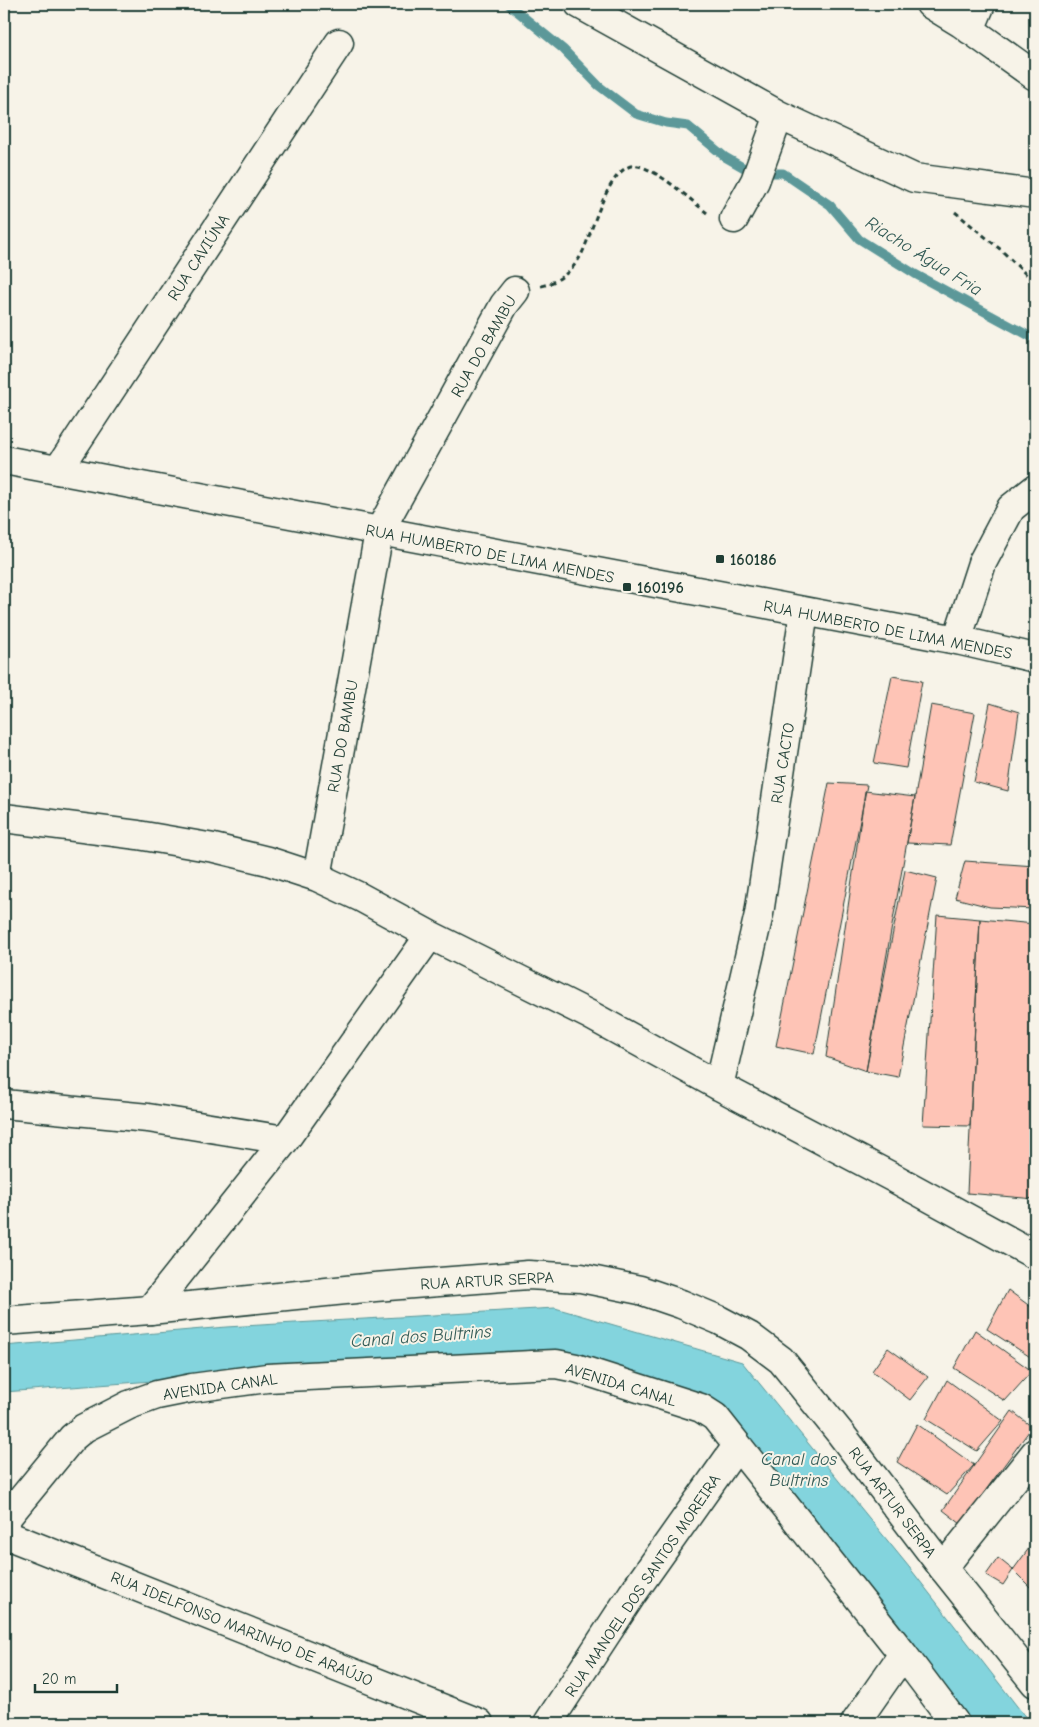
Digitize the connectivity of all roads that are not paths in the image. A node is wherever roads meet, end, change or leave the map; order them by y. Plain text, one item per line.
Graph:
1 (579, 4) edge
2 (930, 4) edge
3 (981, 4) edge
4 (970, 30) junction
5 (339, 43) dead end
6 (1035, 76) edge
7 (779, 116) junction
8 (1035, 194) edge
9 (734, 220) road end
10 (514, 291) road end
11 (4, 460) edge
12 (58, 470) junction
13 (1035, 489) edge
14 (379, 532) junction
15 (804, 612) junction
16 (957, 640) junction
17 (1035, 658) edge
18 (4, 818) edge
19 (317, 876) junction
20 (430, 936) junction
21 (719, 1086) junction
22 (4, 1104) edge
23 (285, 1140) junction
24 (1035, 1255) edge
25 (150, 1310) junction
26 (4, 1320) edge
27 (737, 1446) junction
28 (1035, 1453) edge
29 (4, 1521) edge
30 (4, 1534) edge
31 (943, 1568) junction
32 (903, 1654) junction
33 (1035, 1683) edge
34 (479, 1723) edge
35 (548, 1723) edge
36 (855, 1723) edge
37 (955, 1723) edge

1 - 7 street
2 - 4 street
3 - 4 street
4 - 6 street
5 - 12 street, RUA CAVIÚNA
7 - 8 street
7 - 9 street
10 - 14 street, RUA DO BAMBU
11 - 12 street, RUA HUMBERTO DE LIMA MENDES
12 - 14 street, RUA HUMBERTO DE LIMA MENDES
13 - 16 street
14 - 15 street, RUA HUMBERTO DE LIMA MENDES
14 - 19 street, RUA DO BAMBU
15 - 16 street, RUA HUMBERTO DE LIMA MENDES
15 - 21 street, RUA CACTO
16 - 17 street, RUA HUMBERTO DE LIMA MENDES
18 - 19 street
19 - 20 street
20 - 21 street
20 - 23 street
21 - 24 street
22 - 23 street
23 - 25 street
25 - 26 street, RUA ARTUR SERPA
25 - 31 street, RUA ARTUR SERPA
27 - 29 street, AVENIDA CANAL
27 - 32 street, AVENIDA CANAL
27 - 35 street, RUA MANOEL DOS SANTOS MOREIRA
28 - 31 street
30 - 34 street, RUA IDELFONSO MARINHO DE ARAÚJO
31 - 33 street, RUA ARTUR SERPA
32 - 36 street
32 - 37 street, AVENIDA CANAL

